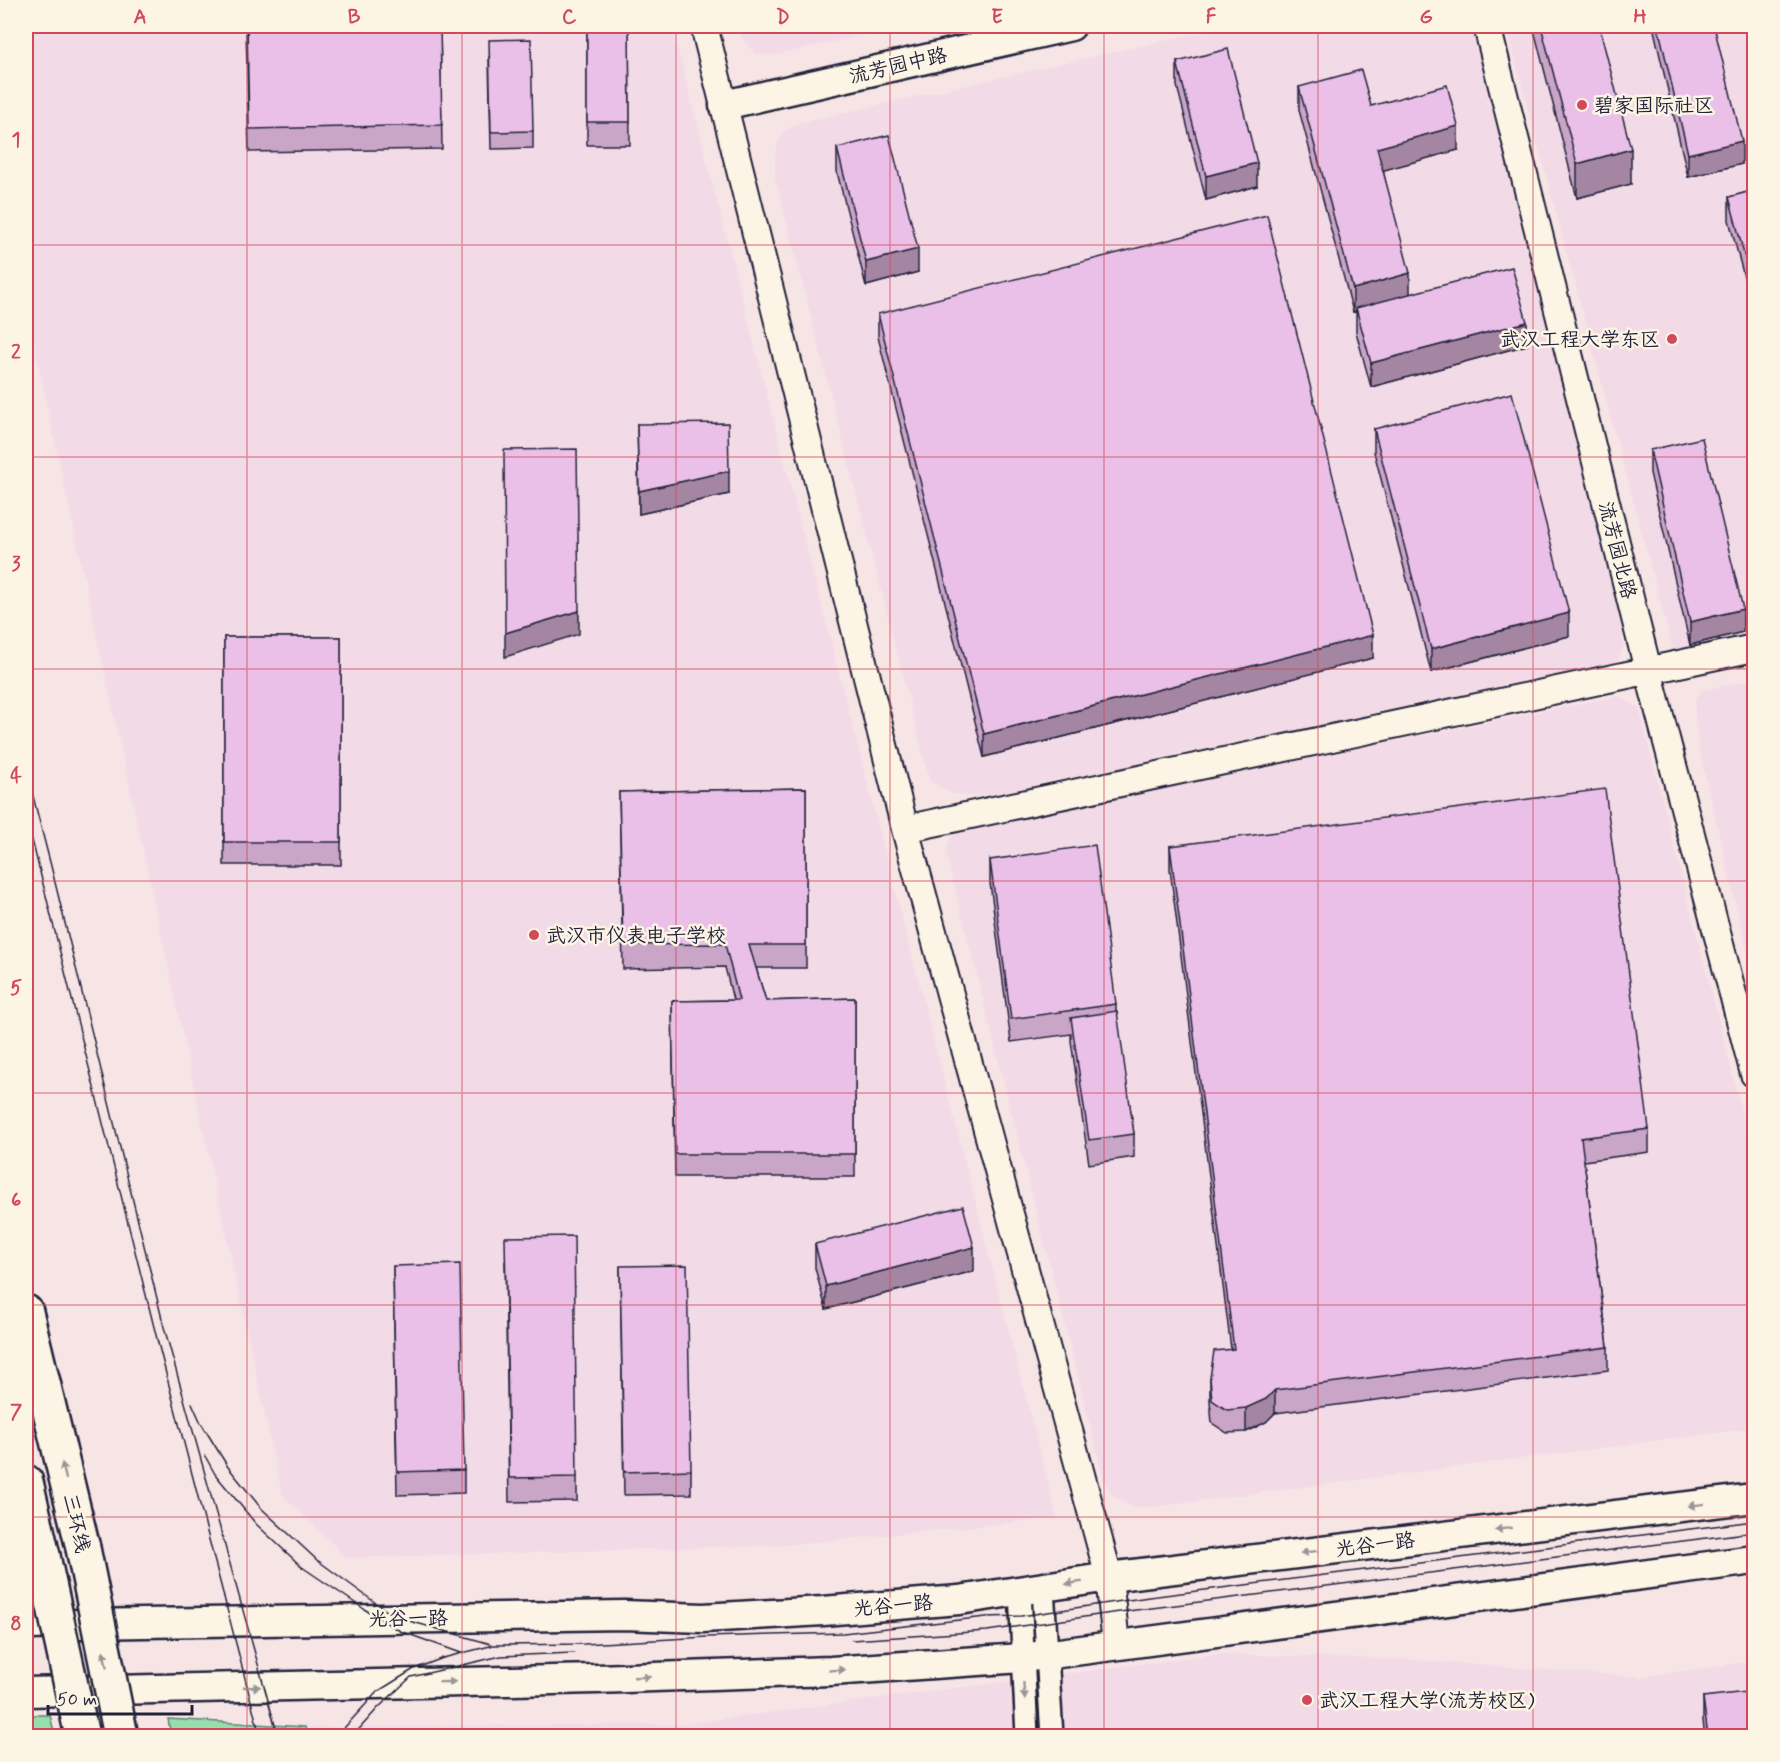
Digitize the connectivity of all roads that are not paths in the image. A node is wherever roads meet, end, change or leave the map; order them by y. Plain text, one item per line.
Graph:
1 (704, 26) edge
2 (1071, 26) edge
3 (1487, 26) edge
4 (724, 105) junction
5 (1755, 648) edge
6 (1648, 670) junction
7 (905, 829) junction
8 (1755, 1074) edge
9 (26, 1312) edge
10 (26, 1482) edge
11 (1755, 1498) edge
12 (1755, 1560) edge
13 (1109, 1577) junction
14 (1031, 1589) junction
15 (26, 1625) edge
16 (1116, 1644) junction
17 (1035, 1656) junction
18 (26, 1692) edge
19 (82, 1737) edge
20 (121, 1737) edge
21 (1027, 1737) edge
22 (1052, 1737) edge

1 - 4 street
2 - 4 main road, 流芳园中路
3 - 6 street, 流芳园北路
4 - 7 street
5 - 6 street
6 - 7 street
6 - 8 street, 流芳园北路
7 - 13 street
20 -> 9 highway, 三环线, bridge
10 - 19 highway, 三环线, bridge
11 -> 13 main road, 光谷一路
12 - 16 main road
13 -> 14 main road, 光谷一路
13 - 16 street
14 - 15 main road, 光谷一路
14 - 17 street
16 - 17 main road
18 -> 17 main road
17 -> 21 street
17 - 22 street

